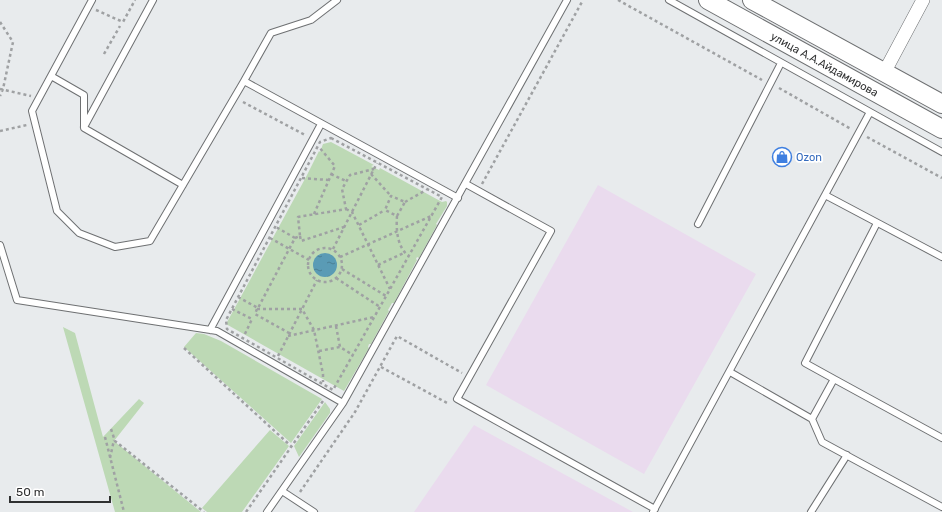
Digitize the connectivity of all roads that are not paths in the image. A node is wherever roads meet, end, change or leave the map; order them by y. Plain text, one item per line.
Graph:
1 (153, 0) edge
2 (337, 0) edge
3 (567, 0) edge
4 (669, 0) edge
5 (708, 0) edge
6 (752, 0) edge
7 (923, 0) edge
8 (90, 3) edge
9 (781, 63) junction
10 (884, 72) junction
11 (51, 76) junction
12 (244, 81) junction
13 (942, 104) edge
14 (870, 112) junction
15 (321, 124) junction
16 (84, 128) junction
17 (942, 129) edge
18 (942, 152) edge
19 (466, 184) junction
20 (183, 185) junction
21 (825, 195) junction
22 (458, 198) junction
23 (877, 223) junction
24 (698, 224) dead end
25 (0, 245) edge
26 (942, 257) edge
27 (210, 330) junction
28 (730, 372) junction
29 (834, 378) junction
30 (343, 403) junction
31 (812, 419) junction
32 (942, 438) edge
33 (847, 455) junction
34 (282, 491) junction
35 (942, 507) edge
36 (654, 510) edge
37 (267, 512) edge
38 (314, 512) edge
39 (811, 512) edge

1 - 16 lane
2 - 12 lane
3 - 19 lane
4 - 9 lane
5 - 17 main road, улица А.А.Айдамирова
6 - 10 main road, улица А.А.Айдамирова
7 - 10 street
8 - 11 lane
9 - 14 lane
9 - 24 lane
10 - 13 main road, улица А.А.Айдамирова
11 - 16 lane
11 - 20 lane
12 - 15 lane
12 - 20 lane
14 - 18 lane
14 - 21 lane
15 - 22 lane
15 - 27 lane
16 - 20 lane
19 - 22 lane
19 - 36 lane
21 - 23 lane
21 - 28 lane
22 - 30 lane
23 - 26 lane
23 - 29 lane
25 - 27 lane
27 - 30 lane
28 - 31 lane
28 - 36 lane
29 - 31 lane
29 - 32 lane
30 - 34 lane
31 - 33 lane
33 - 35 lane
33 - 39 lane
34 - 37 lane
34 - 38 lane

